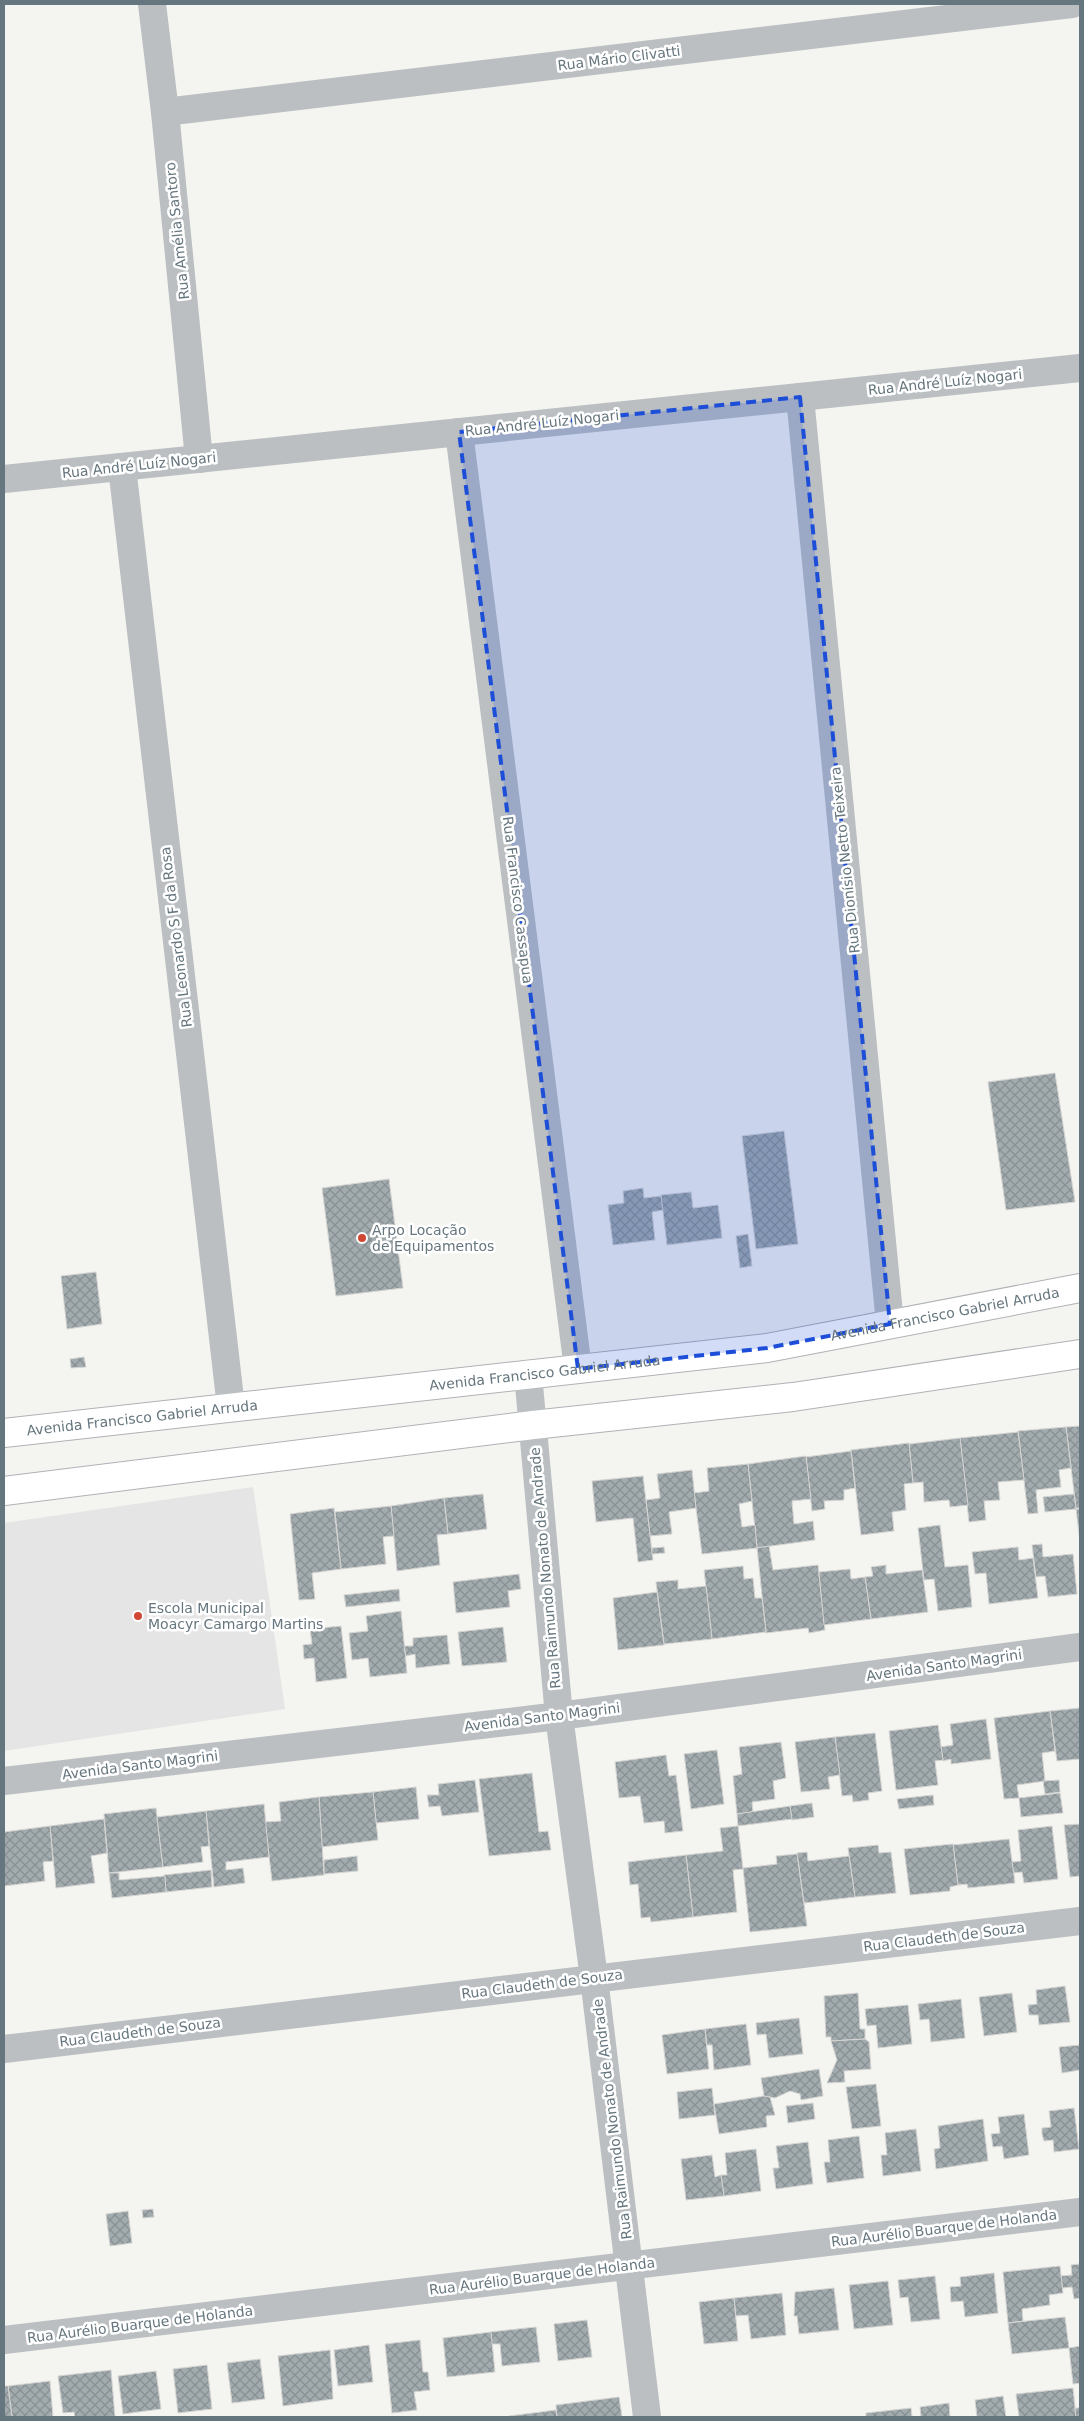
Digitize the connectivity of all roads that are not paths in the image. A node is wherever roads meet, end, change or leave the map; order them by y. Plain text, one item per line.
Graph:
1 (152, 4) edge
2 (1072, 4) edge
3 (165, 112) junction
4 (1080, 368) edge
5 (800, 397) junction
6 (459, 432) junction
7 (200, 459) junction
8 (122, 466) junction
9 (4, 479) edge
10 (1080, 1288) edge
11 (890, 1324) junction
12 (1080, 1354) edge
13 (578, 1369) junction
14 (528, 1374) junction
15 (231, 1408) junction
16 (532, 1424) junction
17 (4, 1433) edge
18 (4, 1491) edge
19 (1080, 1647) edge
20 (559, 1716) junction
21 (4, 1781) edge
22 (1080, 1921) edge
23 (594, 1978) junction
24 (4, 2049) edge
25 (1080, 2212) edge
26 (630, 2265) junction
27 (4, 2340) edge
28 (647, 2417) edge

1 - 3 street, Rua Amélia Santoro
2 - 3 street, Rua Mário Clivatti
3 - 7 street, Rua Amélia Santoro
4 - 5 street, Rua André Luíz Nogari
5 - 6 street, Rua André Luíz Nogari
5 - 11 street, Rua Dionísio Netto Teixeira
6 - 7 street, Rua André Luíz Nogari
6 - 13 street, Rua Francisco Cassapua
7 - 8 street, Rua André Luíz Nogari
8 - 9 street, Rua André Luíz Nogari
8 - 15 street, Rua Leonardo S F da Rosa
10 - 11 main road, Avenida Francisco Gabriel Arruda
11 - 13 main road, Avenida Francisco Gabriel Arruda
12 - 16 main road
13 - 14 main road, Avenida Francisco Gabriel Arruda
14 - 15 main road, Avenida Francisco Gabriel Arruda
14 - 16 street, Rua Raimundo Nonato de Andrade
15 - 17 main road, Avenida Francisco Gabriel Arruda
16 - 18 main road
16 - 20 street, Rua Raimundo Nonato de Andrade
19 - 20 street, Avenida Santo Magrini
20 - 21 street, Avenida Santo Magrini
20 - 23 street, Rua Raimundo Nonato de Andrade
22 - 23 street, Rua Claudeth de Souza
23 - 24 street, Rua Claudeth de Souza
23 - 26 street, Rua Raimundo Nonato de Andrade
25 - 26 street, Rua Aurélio Buarque de Holanda
26 - 27 street, Rua Aurélio Buarque de Holanda
26 - 28 street, Rua Raimundo Nonato de Andrade

